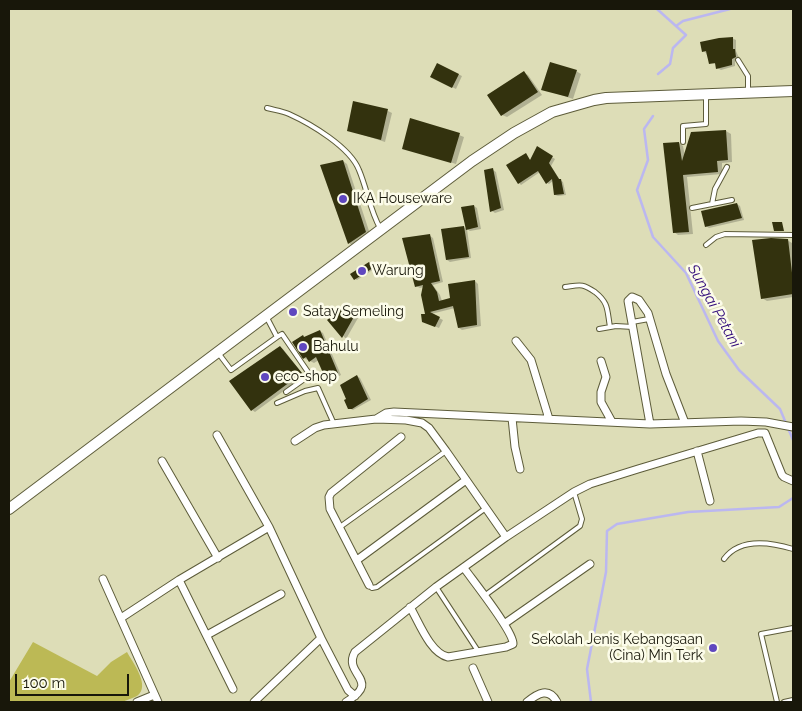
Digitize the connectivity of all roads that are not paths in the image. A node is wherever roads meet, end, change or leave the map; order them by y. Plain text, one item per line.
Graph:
1 (738, 60) dead end
2 (793, 91) edge
3 (748, 93) junction
4 (706, 94) junction
5 (267, 108) dead end
6 (683, 142) dead end
7 (727, 167) dead end
8 (732, 200) dead end
9 (712, 204) junction
10 (692, 208) dead end
11 (381, 230) junction
12 (793, 235) edge
13 (706, 245) dead end
14 (565, 287) dead end
15 (266, 316) junction
16 (650, 319) junction
17 (632, 324) junction
18 (599, 328) dead end
19 (610, 328) junction
20 (277, 337) junction
21 (516, 341) dead end
22 (218, 352) junction
23 (602, 361) dead end
24 (286, 392) dead end
25 (278, 403) dead end
26 (512, 418) junction
27 (376, 419) junction
28 (549, 419) junction
29 (612, 422) junction
30 (685, 423) junction
31 (769, 423) junction
32 (334, 424) junction
33 (650, 424) junction
34 (793, 427) edge
35 (765, 433) junction
36 (217, 434) dead end
37 (401, 437) dead end
38 (295, 441) dead end
39 (446, 451) junction
40 (697, 451) junction
41 (162, 461) dead end
42 (520, 469) dead end
43 (466, 480) junction
44 (793, 481) edge
45 (574, 492) junction
46 (710, 501) dead end
47 (486, 508) junction
48 (9, 509) edge
49 (270, 527) junction
50 (340, 527) junction
51 (506, 537) junction
52 (793, 549) edge
53 (218, 558) junction
54 (724, 559) dead end
55 (357, 560) junction
56 (590, 564) dead end
57 (464, 568) junction
58 (103, 579) dead end
59 (179, 580) junction
60 (369, 585) joint
61 (436, 587) junction
62 (281, 594) dead end
63 (484, 596) junction
64 (410, 607) junction
65 (121, 618) junction
66 (504, 624) junction
67 (793, 628) edge
68 (207, 636) junction
69 (320, 638) junction
70 (478, 651) junction
71 (473, 668) dead end
72 (233, 689) dead end
73 (154, 695) junction
74 (355, 696) junction
75 (793, 700) edge
76 (137, 702) edge
77 (158, 702) edge
78 (254, 702) edge
79 (346, 702) edge
80 (488, 702) edge
81 (527, 702) edge
82 (557, 702) edge
83 (777, 702) edge
84 (784, 702) edge

1 - 3 lane
2 - 3 main road
3 - 4 main road
4 - 6 lane
4 - 11 main road
5 - 11 lane
7 - 9 lane
8 - 9 lane
9 - 10 lane
11 - 15 main road
12 - 13 lane
14 - 19 lane
15 - 20 lane
15 - 22 main road
16 - 17 lane
16 - 17 street
16 - 30 street
17 - 19 lane
17 - 33 street
18 - 19 lane
20 - 22 lane
20 - 24 lane
21 - 28 street
22 - 48 main road
23 - 29 street
25 - 32 lane
26 - 27 street
26 - 28 street
26 - 42 street
27 - 32 street
27 - 39 street
28 - 29 street
29 - 33 street
30 - 31 street
30 - 33 street
31 - 34 street
31 - 35 street
32 - 38 street
35 - 40 street
35 - 44 street
36 - 49 street
37 - 50 street
39 - 43 street
39 - 50 lane
40 - 45 street
40 - 46 street
41 - 53 street
43 - 47 street
43 - 55 street
45 - 51 street
45 - 63 lane
47 - 51 street
47 - 60 lane
49 - 53 street
49 - 69 street
50 - 55 street
51 - 57 street
52 - 54 lane
53 - 59 street
55 - 60 street
56 - 66 street
57 - 61 street
57 - 63 street
58 - 65 street
59 - 65 street
59 - 68 street
61 - 64 street
61 - 70 lane
62 - 68 street
63 - 66 street
64 - 70 street
64 - 74 street
65 - 73 street
66 - 70 street
67 - 83 lane
68 - 72 street
69 - 74 street
69 - 78 street
71 - 80 street
73 - 76 street
73 - 77 street
74 - 79 street
75 - 84 lane
81 - 82 street

